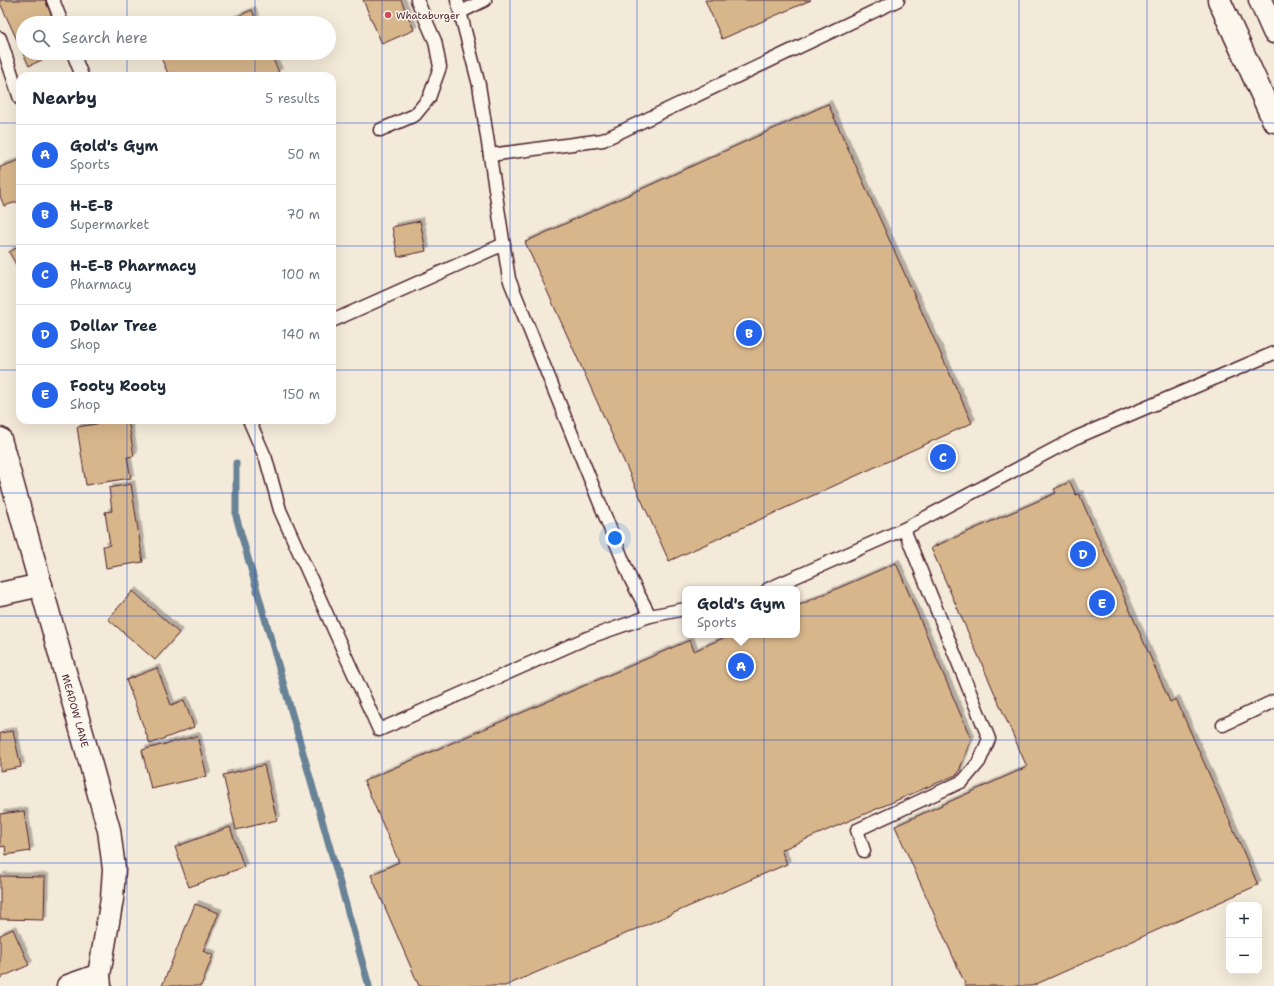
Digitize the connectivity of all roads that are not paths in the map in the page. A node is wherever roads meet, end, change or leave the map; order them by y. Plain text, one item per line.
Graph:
1 (53, 0) edge
2 (416, 0) edge
3 (457, 0) edge
4 (485, 0) edge
5 (898, 0) edge
6 (1219, 0) edge
7 (1260, 0) edge
8 (461, 12) junction
9 (59, 16) edge
10 (1274, 32) edge
11 (0, 38) edge
12 (76, 60) edge
13 (80, 72) edge
14 (16, 87) edge
15 (1274, 121) edge
16 (380, 130) dead end
17 (490, 155) junction
18 (504, 244) junction
19 (336, 319) edge
20 (1274, 353) edge
21 (251, 424) edge
22 (0, 439) edge
23 (904, 529) junction
24 (41, 585) junction
25 (775, 586) edge
26 (0, 594) edge
27 (682, 610) edge
28 (650, 616) junction
29 (1274, 701) edge
30 (1223, 725) dead end
31 (864, 851) dead end
32 (99, 980) edge
33 (68, 986) edge

1 - 9 lane
2 - 16 lane
3 - 8 lane
4 - 8 lane
5 - 17 lane
6 - 15 street
7 - 10 street
8 - 17 lane
11 - 14 lane
12 - 13 lane
17 - 18 lane
18 - 19 lane
18 - 28 lane
20 - 23 lane
21 - 28 lane
22 - 24 street, MEADOW LANE
23 - 25 lane
23 - 31 lane
24 - 26 street
24 - 32 street, MEADOW LANE
27 - 28 lane
29 - 30 lane
32 - 33 street

